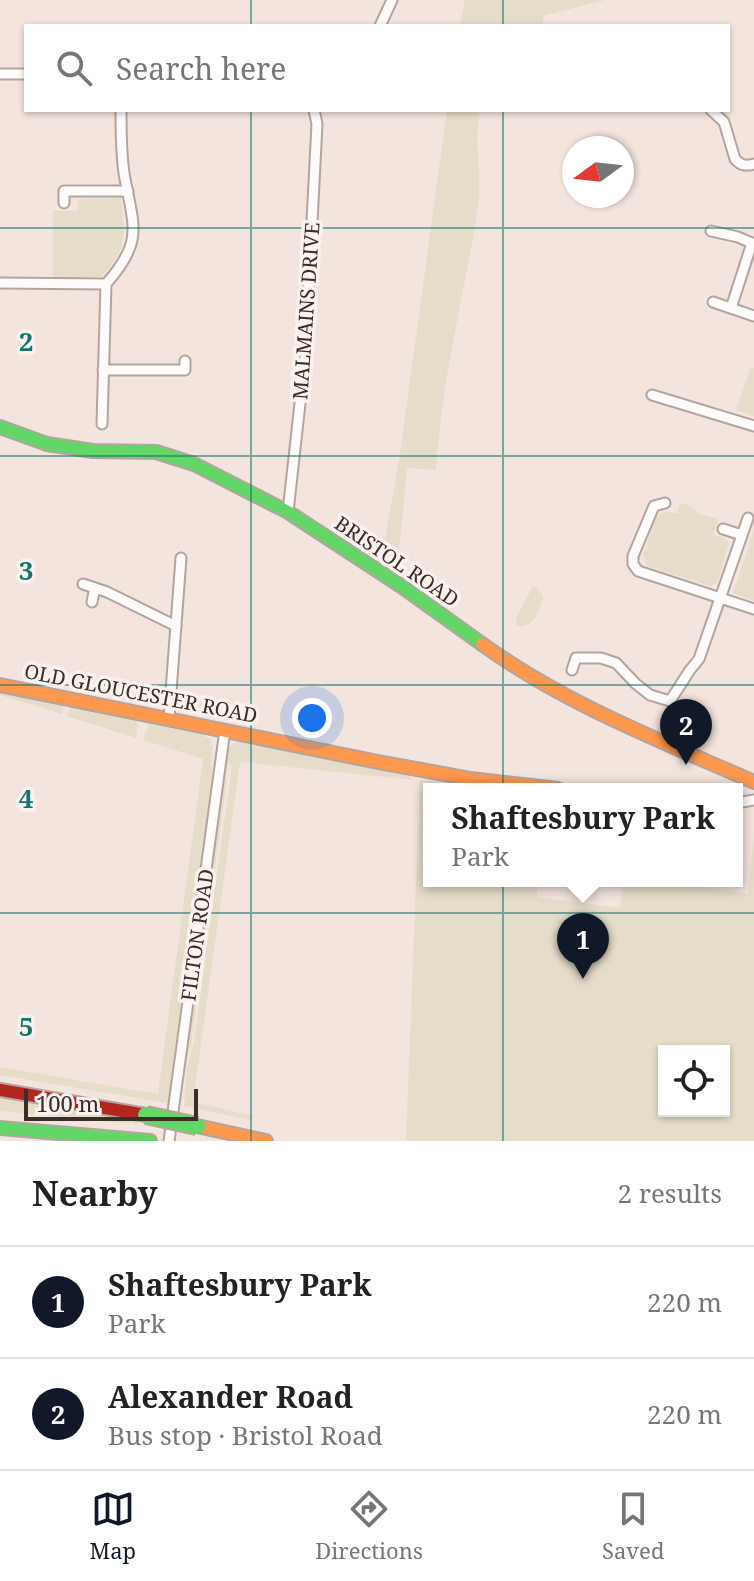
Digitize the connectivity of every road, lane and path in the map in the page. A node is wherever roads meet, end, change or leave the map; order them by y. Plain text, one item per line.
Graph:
1 (392, 0) edge
2 (381, 24) edge
3 (0, 74) edge
4 (24, 74) edge
5 (121, 112) edge
6 (314, 112) edge
7 (713, 112) edge
8 (754, 164) edge
9 (128, 191) junction
10 (64, 203) dead end
11 (711, 231) dead end
12 (753, 243) edge
13 (0, 283) edge
14 (106, 284) junction
15 (713, 302) dead end
16 (731, 308) junction
17 (754, 316) edge
18 (185, 361) dead end
19 (103, 370) junction
20 (652, 395) dead end
21 (669, 400) junction
22 (664, 413) dead end
23 (102, 424) dead end
24 (754, 426) edge
25 (0, 427) edge
26 (665, 503) dead end
27 (288, 512) junction
28 (748, 518) dead end
29 (723, 529) dead end
30 (742, 535) junction
31 (181, 558) dead end
32 (83, 584) dead end
33 (95, 588) junction
34 (721, 598) junction
35 (92, 602) dead end
36 (754, 609) edge
37 (176, 626) junction
38 (572, 670) dead end
39 (0, 685) edge
40 (169, 718) junction
41 (225, 730) junction
42 (754, 782) edge
43 (506, 783) edge
44 (0, 1090) edge
45 (0, 1128) edge
46 (144, 1140) edge
47 (150, 1141) edge
48 (169, 1141) edge
49 (266, 1141) edge

1 - 2 street
3 - 4 street
5 - 9 street
6 - 27 street, MALMAINS DRIVE
7 - 8 street
9 - 10 street
9 - 14 street
11 - 12 street
12 - 16 street
13 - 14 street
14 - 19 street
15 - 16 street
16 - 17 street
18 - 19 street
19 - 23 street
20 - 21 street
21 - 22 street
21 - 24 street
25 - 27 main road, BRISTOL ROAD
26 - 34 street
27 - 42 main road, BRISTOL ROAD
28 - 30 street
29 - 30 street
30 - 34 street
31 - 37 street
32 - 33 street
33 - 35 street
33 - 37 street
34 - 36 street
34 - 38 street
37 - 40 street
39 - 40 main road, OLD GLOUCESTER ROAD
40 - 41 main road, OLD GLOUCESTER ROAD
41 - 43 main road, OLD GLOUCESTER ROAD
41 - 48 street, FILTON ROAD
44 - 49 main road, bridge
45 - 46 main road
46 - 47 main road

